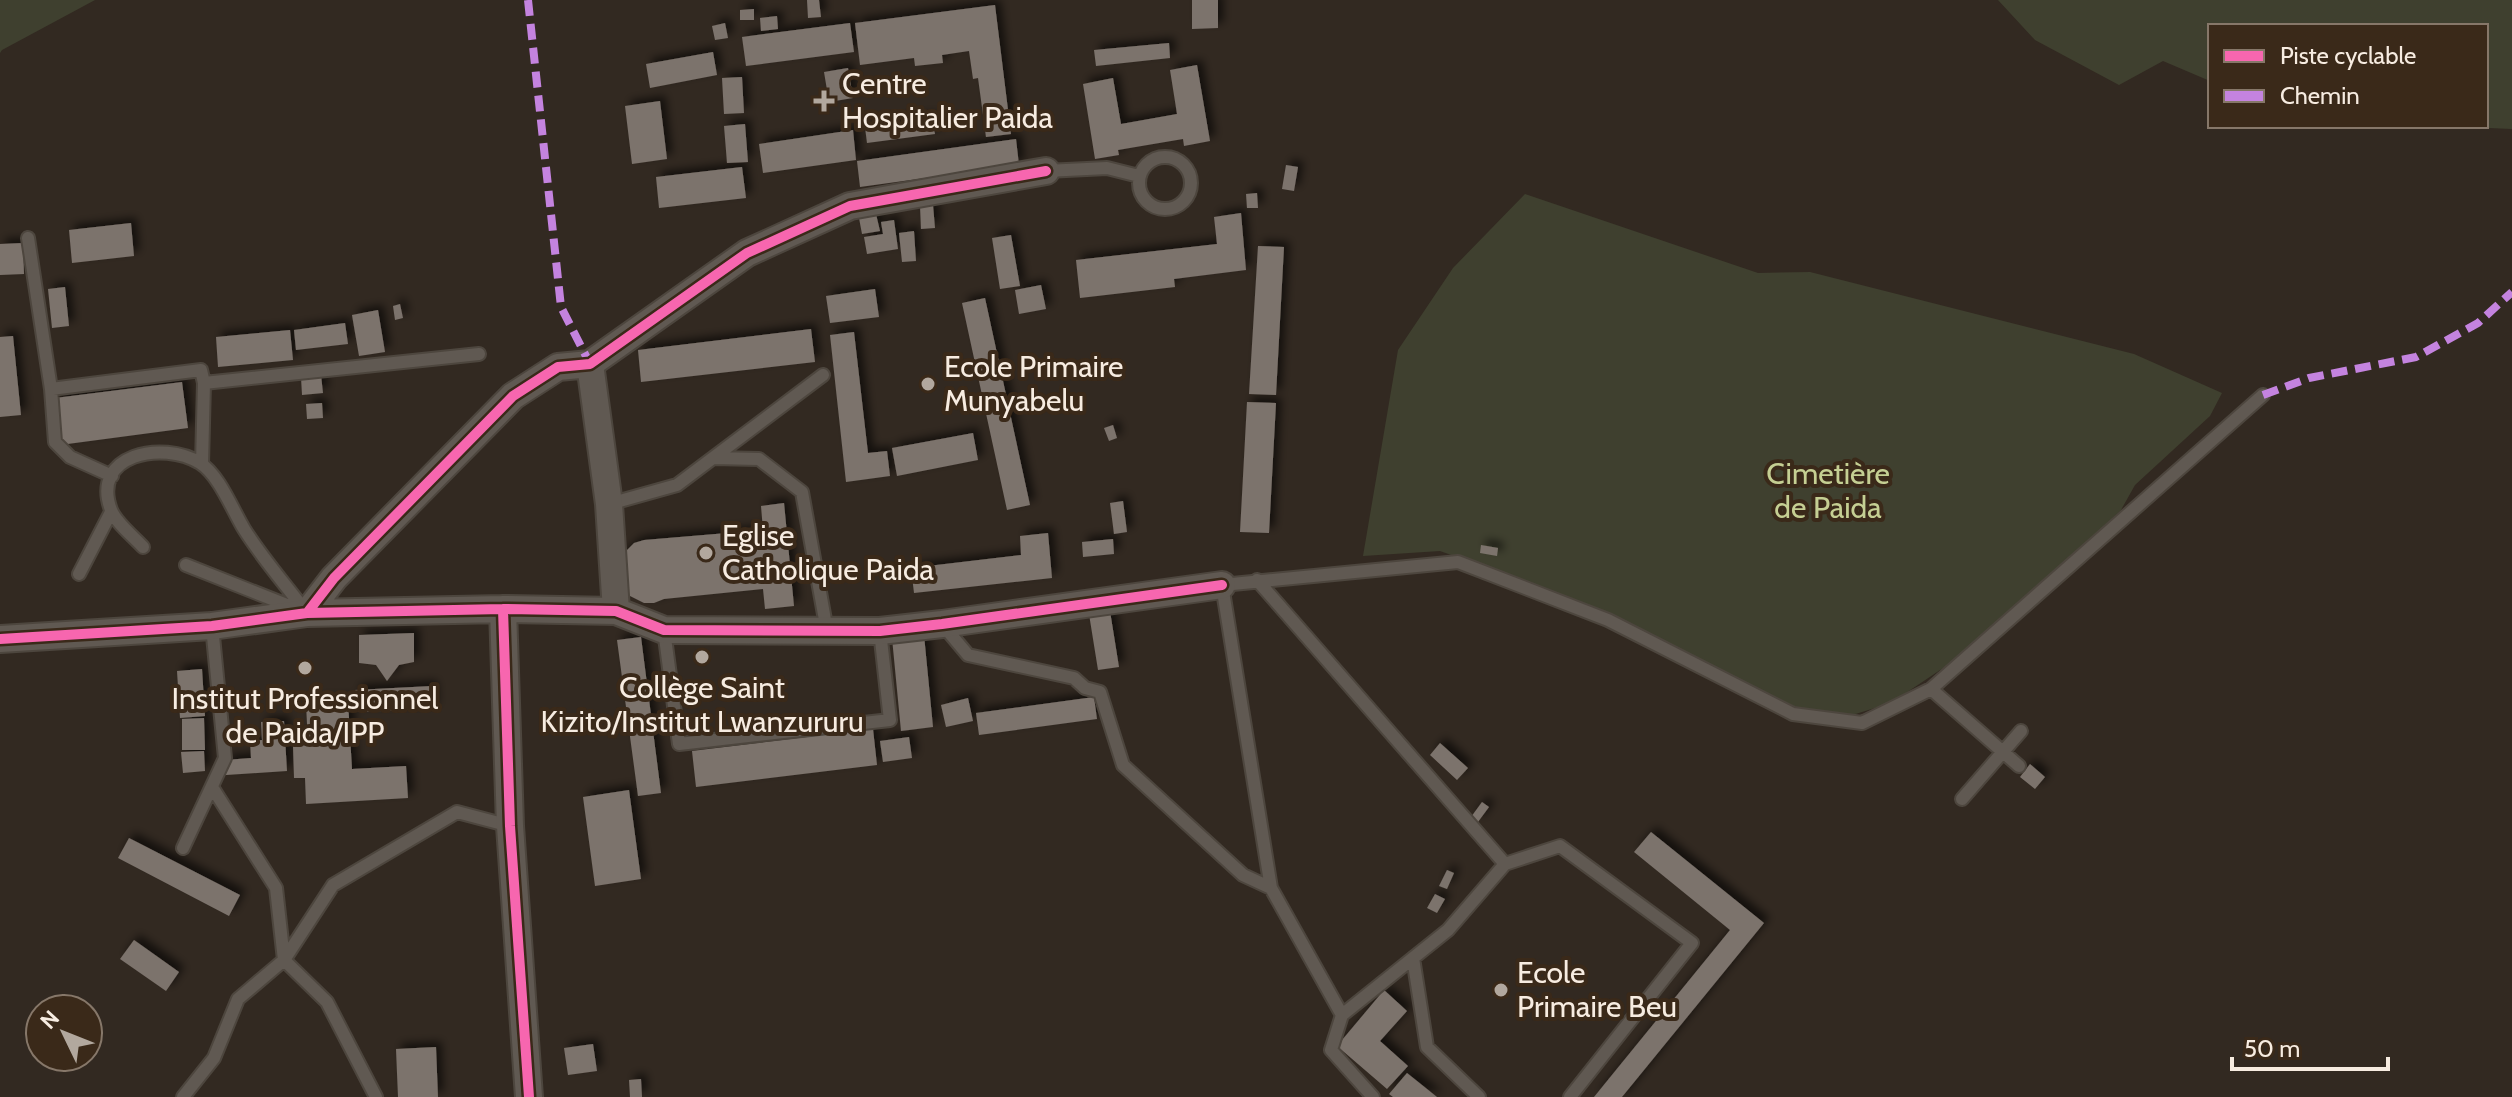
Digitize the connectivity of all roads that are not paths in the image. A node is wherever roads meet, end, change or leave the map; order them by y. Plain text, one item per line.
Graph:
1 (1046, 171) joint
2 (1139, 176) junction
3 (28, 238) dead end
4 (479, 354) dead end
5 (590, 364) junction
6 (823, 375) dead end
7 (204, 383) junction
8 (51, 389) junction
9 (2263, 395) dead end
10 (713, 458) junction
11 (202, 464) junction
12 (112, 476) junction
13 (609, 504) junction
14 (111, 512) junction
15 (143, 547) dead end
16 (186, 565) dead end
17 (79, 574) dead end
18 (1257, 580) junction
19 (1222, 585) junction
20 (503, 609) junction
21 (616, 611) junction
22 (307, 613) junction
23 (942, 624) junction
24 (212, 626) junction
25 (664, 630) junction
26 (827, 631) junction
27 (880, 631) junction
28 (0, 639) edge
29 (1931, 689) junction
30 (2021, 731) dead end
31 (2003, 752) junction
32 (2019, 766) dead end
33 (212, 787) junction
34 (1962, 799) dead end
35 (510, 826) junction
36 (183, 848) dead end
37 (1505, 864) junction
38 (1271, 888) junction
39 (1413, 958) junction
40 (284, 960) junction
41 (1342, 1015) junction
42 (183, 1097) edge
43 (376, 1097) edge
44 (529, 1097) edge
45 (1373, 1097) edge
46 (1479, 1097) edge
47 (1570, 1097) edge

1 - 2 lane
1 - 5 street
2 - 2 lane
3 - 8 lane
4 - 7 lane
5 - 13 street
5 - 22 street
6 - 10 lane
7 - 8 lane
7 - 11 lane
8 - 12 lane
9 - 29 lane
10 - 13 lane
10 - 26 lane
11 - 12 lane
11 - 22 lane
12 - 14 lane
13 - 21 street
14 - 15 lane
14 - 17 lane
16 - 22 lane
18 - 19 lane
18 - 29 lane
18 - 37 lane
19 - 23 street
19 - 38 lane
20 - 21 street
20 - 22 street
20 - 35 street
21 - 25 street
22 - 24 street
23 - 27 street
23 - 38 lane
24 - 28 street
24 - 33 lane
25 - 26 street
25 - 27 lane
26 - 27 street
29 - 31 lane
30 - 31 lane
31 - 32 lane
31 - 34 lane
33 - 36 lane
33 - 40 lane
35 - 40 lane
35 - 44 street
37 - 39 lane
37 - 47 lane
38 - 41 lane
39 - 41 lane
39 - 46 lane
40 - 42 lane
40 - 43 lane
41 - 45 lane

